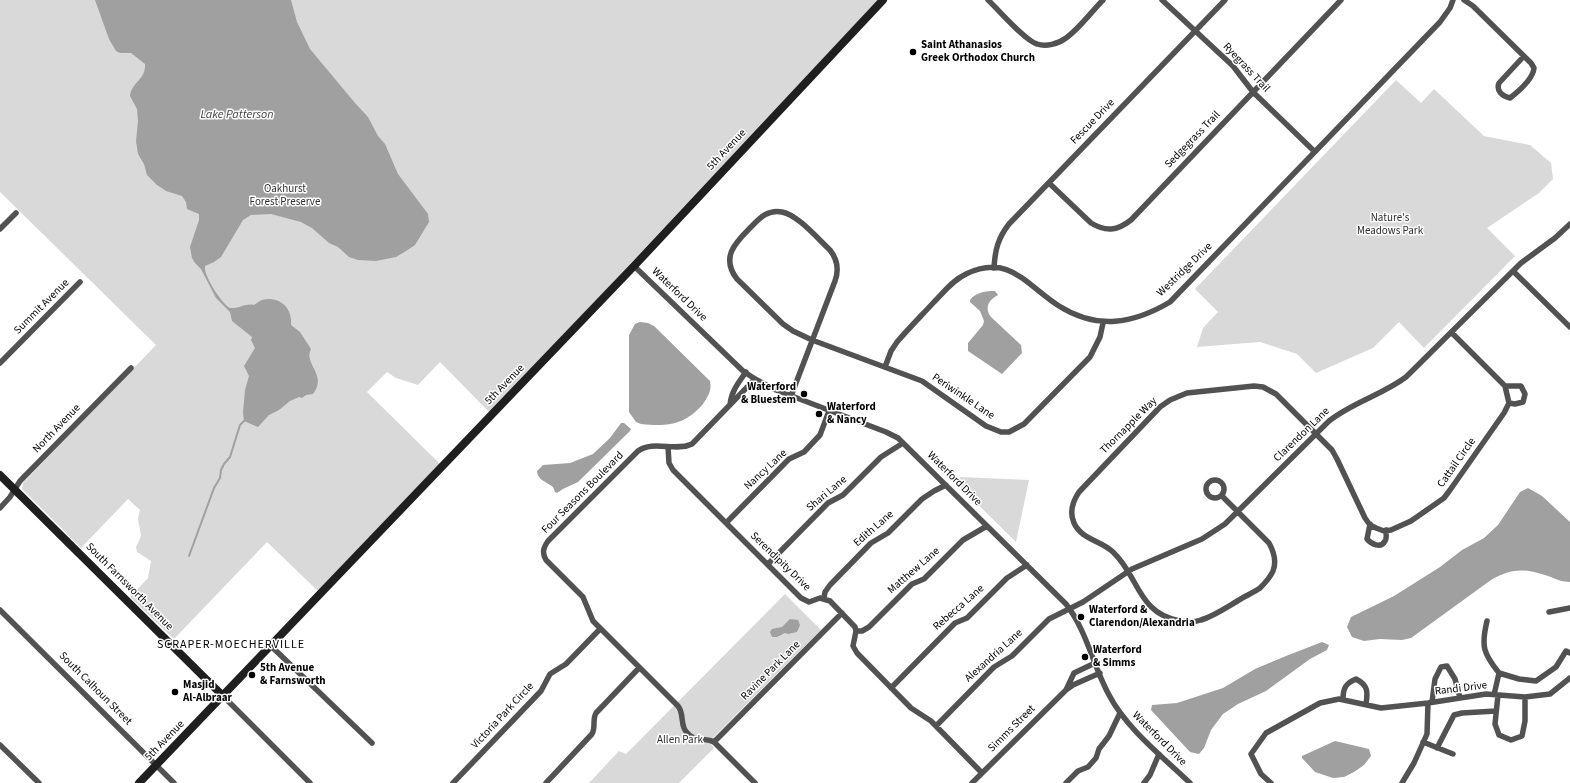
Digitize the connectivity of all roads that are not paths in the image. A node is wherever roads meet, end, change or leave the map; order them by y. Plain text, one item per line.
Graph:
1 (883, 0) edge
2 (988, 0) edge
3 (1103, 0) edge
4 (1162, 0) edge
5 (1225, 0) edge
6 (1341, 0) edge
7 (1453, 0) edge
8 (1464, 0) edge
9 (1195, 31) junction
10 (1524, 56) junction
11 (1253, 92) junction
12 (1314, 151) junction
13 (1049, 183) junction
14 (16, 213) dead end
15 (1570, 224) edge
16 (0, 229) edge
17 (634, 266) junction
18 (994, 268) junction
19 (1514, 271) junction
20 (80, 282) dead end
21 (1103, 323) junction
22 (1570, 327) edge
23 (1452, 333) junction
24 (812, 340) junction
25 (0, 363) edge
26 (885, 367) junction
27 (131, 368) dead end
28 (746, 372) junction
29 (755, 380) junction
30 (1505, 386) junction
31 (791, 396) junction
32 (1508, 403) junction
33 (730, 405) junction
34 (829, 411) junction
35 (1316, 434) junction
36 (903, 443) junction
37 (668, 447) junction
38 (0, 475) edge
39 (946, 485) junction
40 (15, 490) junction
41 (1222, 496) dead end
42 (0, 508) edge
43 (1237, 513) junction
44 (726, 523) junction
45 (1370, 524) junction
46 (987, 526) junction
47 (1386, 530) junction
48 (768, 564) junction
49 (1027, 565) junction
50 (1128, 572) junction
51 (824, 598) junction
52 (1070, 608) junction
53 (1570, 608) edge
54 (0, 610) edge
55 (1549, 612) dead end
56 (842, 614) junction
57 (1487, 621) dead end
58 (600, 629) junction
59 (856, 631) junction
60 (271, 646) junction
61 (1570, 653) edge
62 (1095, 663) junction
63 (639, 668) junction
64 (1100, 673) junction
65 (1499, 673) junction
66 (1569, 682) edge
67 (891, 688) junction
68 (1066, 690) junction
69 (1496, 695) junction
70 (223, 696) junction
71 (1525, 697) junction
72 (1460, 698) junction
73 (1342, 699) junction
74 (1430, 703) junction
75 (1366, 704) junction
76 (1496, 711) junction
77 (1120, 713) junction
78 (936, 726) junction
79 (714, 742) junction
80 (1423, 742) junction
81 (372, 743) dead end
82 (0, 745) edge
83 (1437, 748) junction
84 (1159, 754) junction
85 (1453, 754) dead end
86 (156, 765) junction
87 (982, 773) junction
88 (39, 783) edge
89 (139, 783) edge
90 (174, 783) edge
91 (310, 783) edge
92 (453, 783) edge
93 (546, 783) edge
94 (755, 783) edge
95 (972, 783) edge
96 (1066, 783) edge
97 (1144, 783) edge
98 (1190, 783) edge
99 (1271, 783) edge
100 (1402, 783) edge

1 - 17 street, 5th Avenue
2 - 3 street
4 - 9 street, Ryegrass Trail
5 - 9 street, Fescue Drive
6 - 11 street, Sedgegrass Trail
7 - 12 street, Westridge Drive
8 - 10 street
9 - 11 street, Ryegrass Trail
9 - 13 street, Fescue Drive
10 - 10 street
11 - 12 street, Ryegrass Trail
11 - 13 street, Sedgegrass Trail
12 - 21 street, Westridge Drive
13 - 18 street, Fescue Drive
14 - 16 street
15 - 19 street, Clarendon Lane
17 - 28 street, Waterford Drive
17 - 60 street, 5th Avenue
18 - 21 street, Westridge Drive
18 - 26 street, Westridge Drive
19 - 22 street
19 - 23 street, Clarendon Lane
20 - 25 street, Summit Avenue
21 - 26 street, Periwinkle Lane
23 - 30 street
23 - 35 street, Clarendon Lane
24 - 24 street
24 - 26 street, Periwinkle Lane
24 - 31 street
27 - 40 street, North Avenue
28 - 29 street, Waterford Drive
28 - 33 street, Four Seasons Boulevard
29 - 31 street, Waterford Drive
29 - 33 street, Four Seasons Boulevard
30 - 32 street
30 - 32 street
31 - 34 street, Waterford Drive
32 - 47 street, Cattail Circle
33 - 37 street, Four Seasons Boulevard
34 - 36 street, Waterford Drive
34 - 44 street, Nancy Lane
35 - 43 street, Clarendon Lane
35 - 45 street
35 - 50 street, Thornapple Way
36 - 39 street, Waterford Drive
36 - 48 street, Shari Lane
37 - 44 street, Serendipity Drive
37 - 58 street, Four Seasons Boulevard
38 - 40 street, South Farnsworth Avenue
39 - 46 street, Waterford Drive
39 - 51 street, Edith Lane
40 - 42 street, North Avenue
40 - 70 street, South Farnsworth Avenue
41 - 43 street
43 - 50 street, Clarendon Lane
43 - 50 street, Thornapple Way
44 - 48 street, Serendipity Drive
45 - 47 street
45 - 47 street
46 - 49 street, Waterford Drive
46 - 59 street, Matthew Lane
48 - 51 street, Serendipity Drive
49 - 52 street, Waterford Drive
49 - 67 street, Rebecca Lane
50 - 52 street, Clarendon Lane
51 - 56 street
52 - 62 street, Waterford Drive
52 - 78 street, Alexandria Lane
53 - 55 street
54 - 86 street, South Calhoun Street
56 - 59 street
56 - 79 street, Ravine Park Lane
57 - 65 street
58 - 63 street, Four Seasons Boulevard
58 - 92 street, Victoria Park Circle
59 - 67 street
60 - 70 street, 5th Avenue
60 - 81 street
61 - 65 street
62 - 64 street, Waterford Drive
62 - 68 street, Simms Street
63 - 79 street, Four Seasons Boulevard
63 - 93 street
64 - 68 street, Simms Street
64 - 77 street, Waterford Drive
65 - 69 street
66 - 71 street, Randi Drive
67 - 78 street
68 - 87 street, Simms Street
69 - 71 street, Randi Drive
69 - 72 street, Randi Drive
69 - 76 street, Randi Drive
70 - 86 street, 5th Avenue
70 - 91 street, South Farnsworth Avenue
71 - 76 street, Randi Drive
72 - 74 street, Randi Drive
72 - 74 street
73 - 75 street, Randi Drive
73 - 75 street
73 - 99 street
74 - 75 street, Randi Drive
74 - 80 street
76 - 83 street
77 - 84 street, Waterford Drive
77 - 96 street
78 - 87 street
79 - 94 street
80 - 83 street
80 - 100 street
82 - 88 street
83 - 85 street
84 - 97 street
84 - 98 street, Waterford Drive
86 - 89 street, 5th Avenue
86 - 90 street, South Calhoun Street
87 - 95 street, Simms Street

